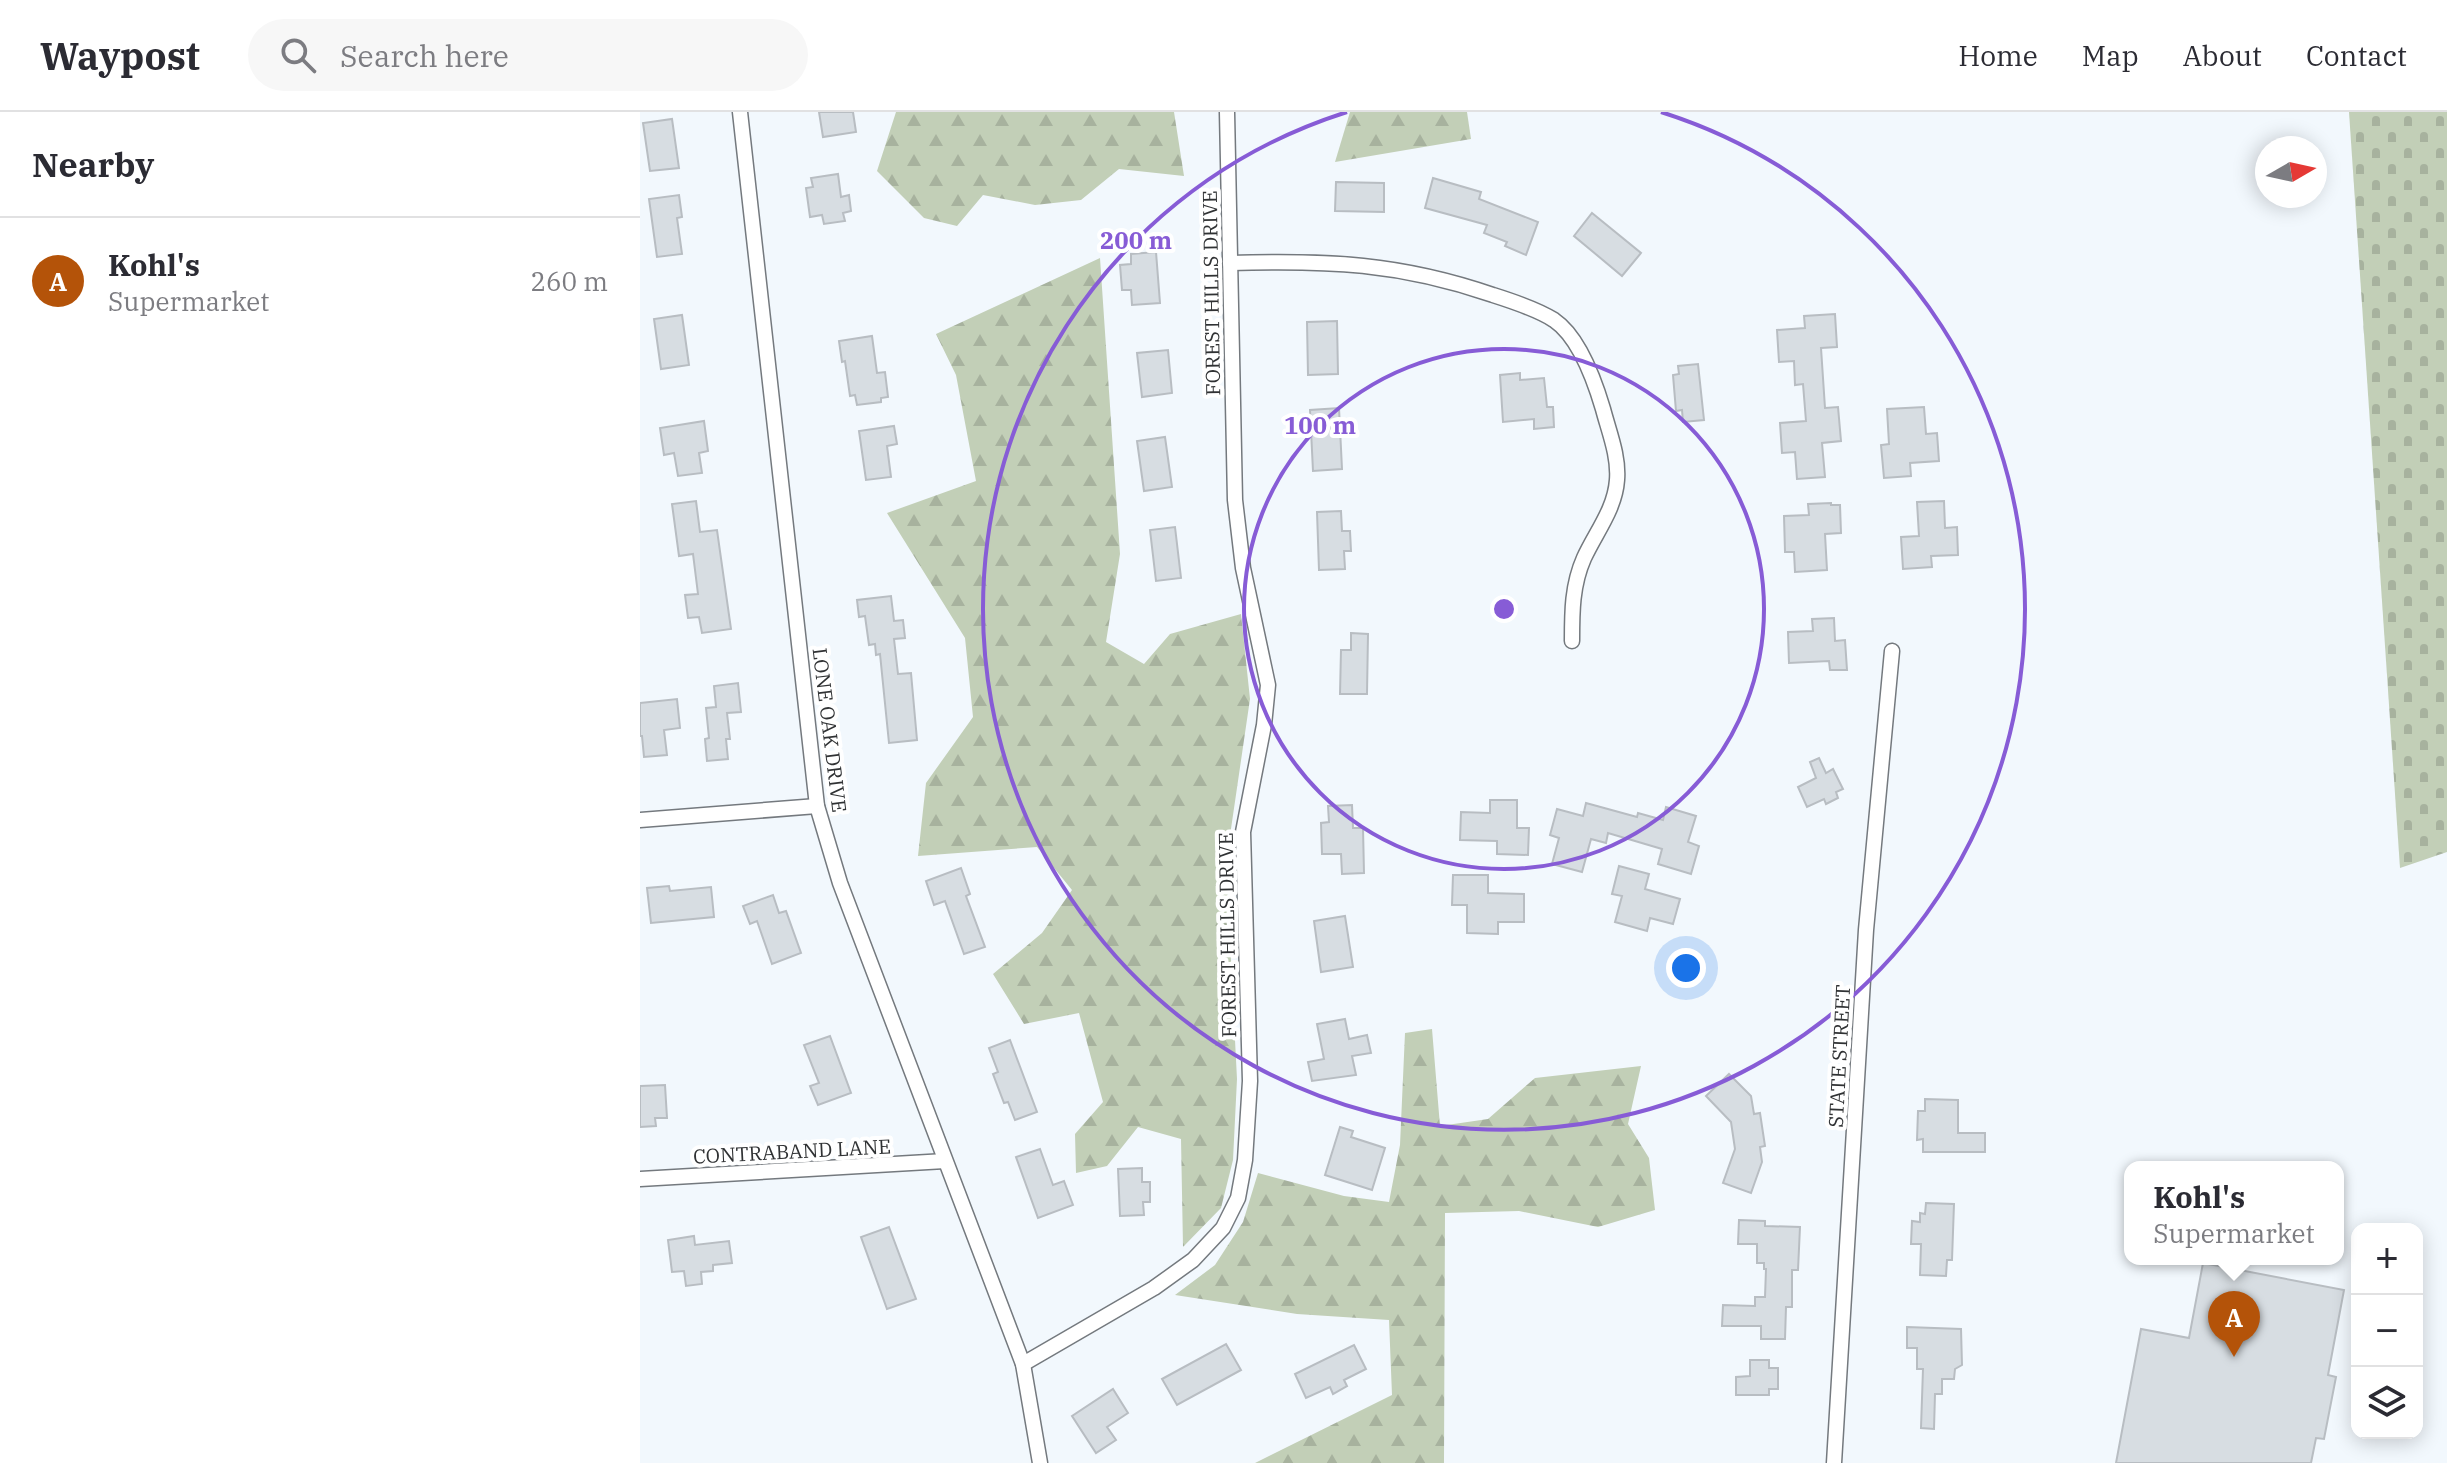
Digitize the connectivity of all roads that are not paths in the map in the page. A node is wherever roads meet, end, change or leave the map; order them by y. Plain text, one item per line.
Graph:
1 (740, 112) edge
2 (1227, 112) edge
3 (1230, 263) junction
4 (1572, 641) dead end
5 (1892, 651) dead end
6 (817, 806) junction
7 (640, 820) edge
8 (945, 1161) junction
9 (640, 1179) edge
10 (1023, 1364) junction
11 (1040, 1463) edge
12 (1834, 1463) edge

1 - 6 street, LONE OAK DRIVE
2 - 3 street, FOREST HILLS DRIVE
3 - 4 street
3 - 10 street, FOREST HILLS DRIVE
5 - 12 street, STATE STREET
6 - 7 street
6 - 8 street, LONE OAK DRIVE
8 - 9 street, CONTRABAND LANE
8 - 10 street, LONE OAK DRIVE
10 - 11 street, LONE OAK DRIVE

